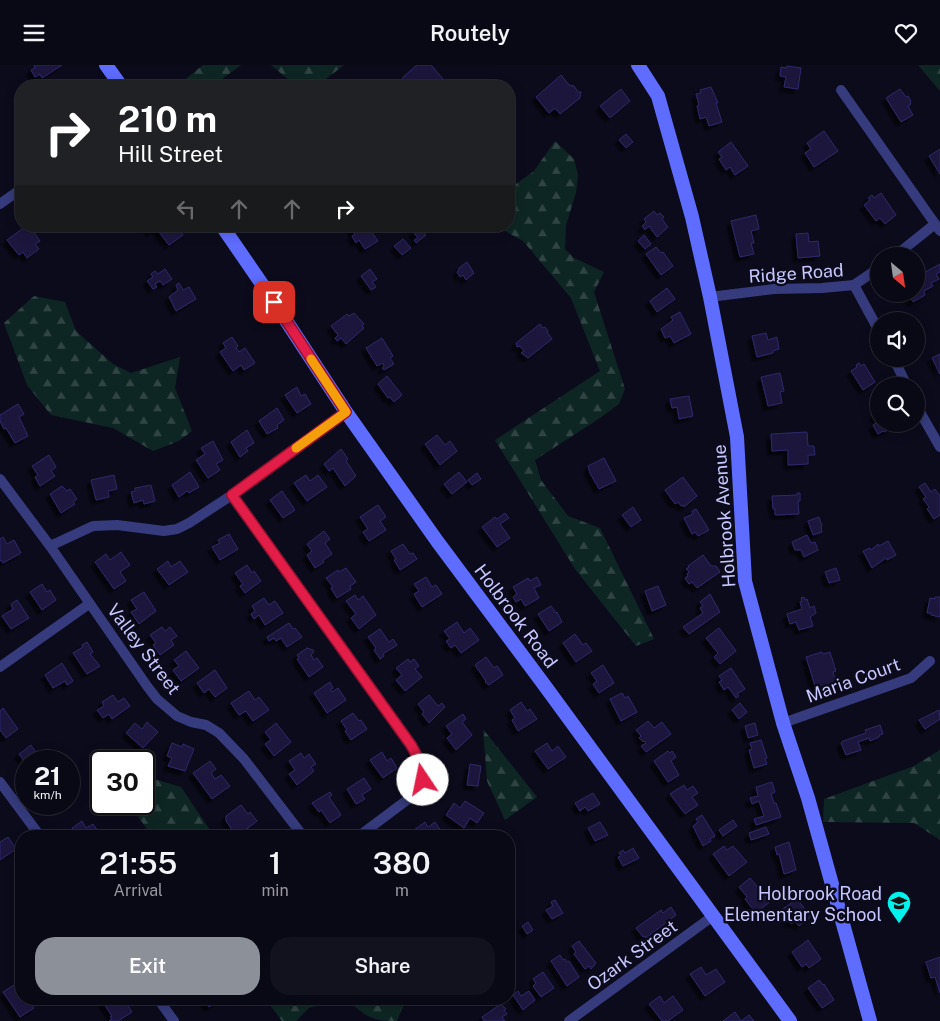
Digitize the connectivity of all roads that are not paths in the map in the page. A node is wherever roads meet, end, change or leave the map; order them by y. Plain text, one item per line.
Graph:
1 (106, 65) edge
2 (638, 65) edge
3 (117, 80) edge
4 (841, 90) dead end
5 (15, 193) edge
6 (0, 204) edge
7 (938, 228) edge
8 (226, 232) edge
9 (909, 247) edge
10 (870, 273) edge
11 (854, 285) junction
12 (710, 297) junction
13 (870, 314) edge
14 (346, 412) junction
15 (925, 421) edge
16 (940, 447) edge
17 (0, 479) edge
18 (232, 495) junction
19 (50, 546) junction
20 (89, 604) junction
21 (930, 661) dead end
22 (0, 667) edge
23 (783, 723) junction
24 (0, 782) edge
25 (36, 830) edge
26 (298, 830) edge
27 (367, 830) edge
28 (714, 916) junction
29 (162, 1005) edge
30 (174, 1021) edge
31 (569, 1021) edge
32 (790, 1021) edge
33 (870, 1021) edge

1 - 3 street
2 - 12 street, Holbrook Avenue
4 - 7 street
5 - 6 street
7 - 9 street
8 - 14 street, Holbrook Road
10 - 11 street, Ridge Road
11 - 12 street, Ridge Road
11 - 13 street
12 - 23 street, Holbrook Avenue
14 - 18 street
14 - 28 street, Holbrook Road
15 - 16 street
17 - 19 street, Valley Street
18 - 19 street
18 - 27 street
19 - 20 street, Valley Street
20 - 22 street
20 - 26 street, Valley Street
21 - 23 street, Maria Court
23 - 33 street, Holbrook Avenue
24 - 25 street
28 - 31 street, Ozark Street
28 - 32 street, Holbrook Road
29 - 30 street

